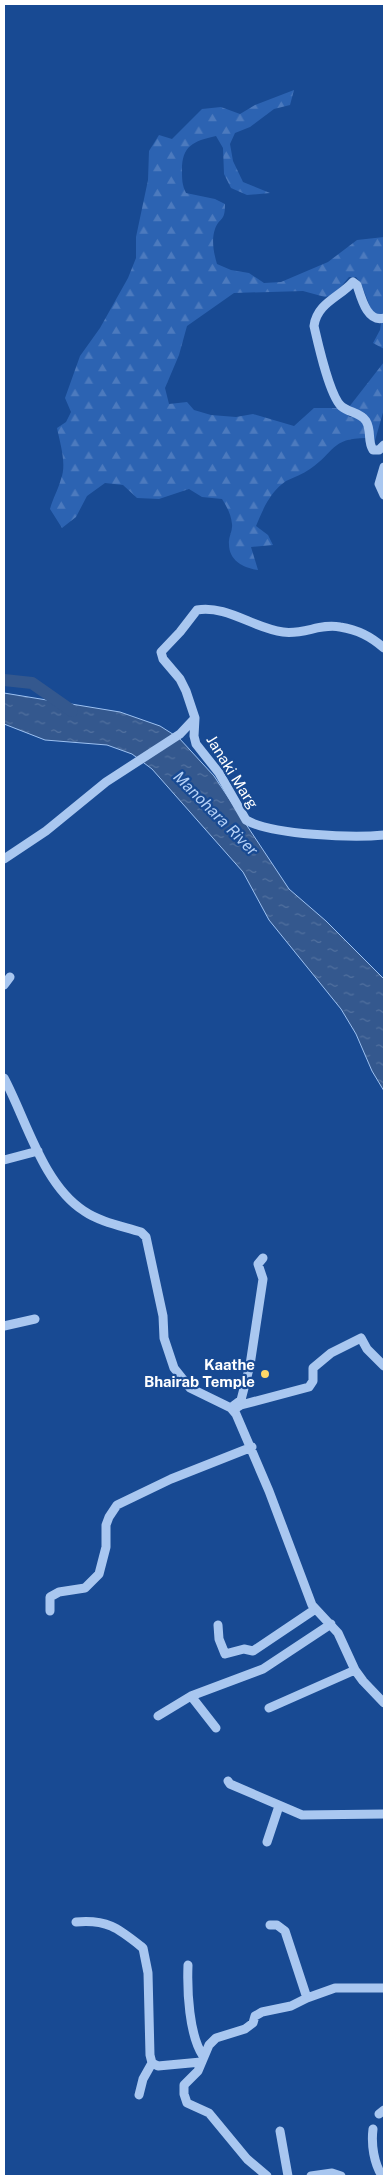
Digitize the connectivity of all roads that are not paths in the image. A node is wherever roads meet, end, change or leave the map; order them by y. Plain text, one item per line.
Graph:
1 (384, 318) edge
2 (384, 445) edge
3 (384, 467) edge
4 (384, 495) edge
5 (384, 648) edge
6 (195, 718) junction
7 (384, 835) edge
8 (4, 859) edge
9 (10, 977) dead end
10 (4, 985) edge
11 (4, 1078) edge
12 (38, 1151) junction
13 (4, 1160) edge
14 (263, 1258) dead end
15 (35, 1319) dead end
16 (4, 1326) edge
17 (384, 1366) edge
18 (232, 1409) junction
19 (252, 1447) junction
20 (314, 1610) junction
21 (50, 1611) dead end
22 (331, 1624) junction
23 (218, 1625) dead end
24 (355, 1670) junction
25 (191, 1696) junction
26 (384, 1703) edge
27 (269, 1708) dead end
28 (158, 1716) dead end
29 (216, 1728) dead end
30 (228, 1781) dead end
31 (278, 1806) junction
32 (384, 1814) edge
33 (267, 1842) dead end
34 (76, 1922) dead end
35 (270, 1925) dead end
36 (188, 1965) dead end
37 (384, 1988) edge
38 (307, 1998) junction
39 (202, 2059) junction
40 (152, 2063) junction
41 (139, 2095) dead end
42 (373, 2129) dead end
43 (280, 2130) dead end
44 (268, 2176) edge
45 (288, 2176) edge
46 (311, 2176) edge
47 (341, 2176) edge
48 (382, 2176) edge

1 - 2 street
3 - 4 street
5 - 6 street, Janaki Marg
6 - 7 street, Janaki Marg
6 - 8 street
9 - 10 street
11 - 12 street
12 - 13 street
12 - 18 street
14 - 18 street
15 - 16 street
17 - 18 street
18 - 19 street
19 - 20 street
19 - 21 street
20 - 22 street
20 - 23 street
22 - 24 street
22 - 25 street
24 - 26 street
24 - 27 street
25 - 28 street
25 - 29 street
30 - 31 street
31 - 32 street
31 - 33 street
34 - 40 street
35 - 38 street
36 - 39 street
37 - 38 street
38 - 39 street
39 - 40 street
39 - 44 street
40 - 41 street
42 - 48 street
43 - 45 street
46 - 47 street

